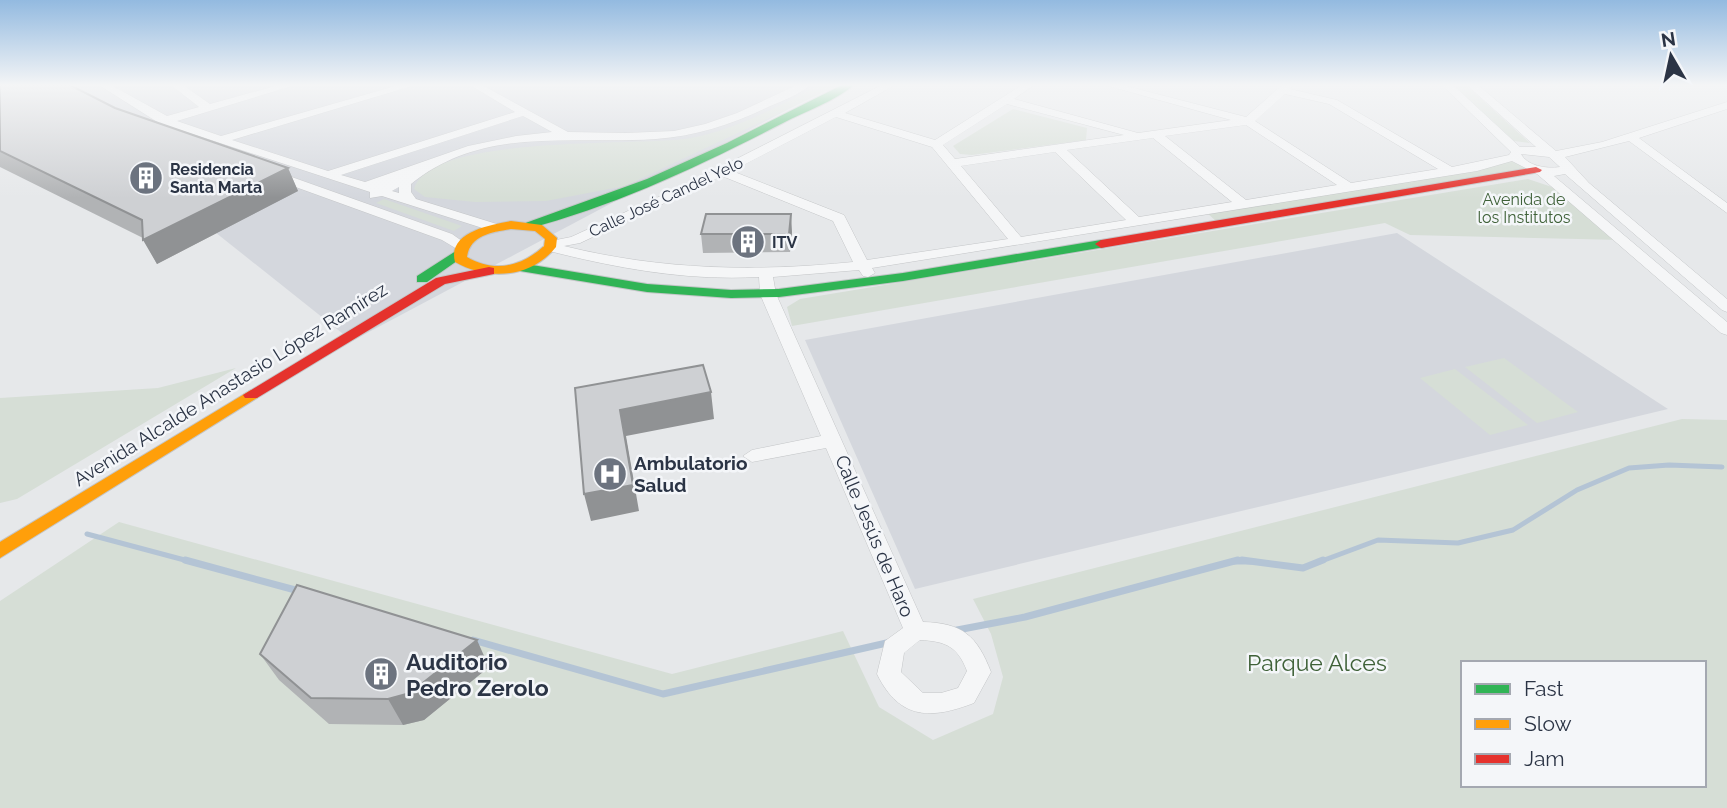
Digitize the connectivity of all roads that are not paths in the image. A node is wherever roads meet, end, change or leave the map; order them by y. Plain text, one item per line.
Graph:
1 (161, 123) edge
2 (279, 123) edge
3 (491, 123) edge
4 (542, 123) edge
5 (723, 123) edge
6 (774, 123) edge
7 (789, 123) edge
8 (816, 123) edge
9 (867, 123) edge
10 (969, 123) edge
11 (1090, 123) edge
12 (1236, 123) edge
13 (1251, 123) edge
14 (1368, 123) edge
15 (1484, 123) edge
16 (1516, 123) edge
17 (1672, 123) edge
18 (1155, 134) junction
19 (569, 136) junction
20 (1140, 136) junction
21 (1631, 136) junction
22 (219, 140) junction
23 (936, 144) junction
24 (1058, 148) junction
25 (1552, 153) junction
26 (1515, 154) junction
27 (237, 161) edge
28 (430, 163) junction
29 (953, 163) junction
30 (1567, 169) junction
31 (263, 170) edge
32 (1539, 170) junction
33 (1450, 171) junction
34 (722, 172) junction
35 (328, 174) junction
36 (413, 174) junction
37 (1497, 174) junction
38 (366, 186) junction
39 (1348, 187) junction
40 (1561, 190) junction
41 (381, 192) junction
42 (1712, 198) junction
43 (1727, 198) edge
44 (411, 201) junction
45 (351, 202) junction
46 (1242, 204) junction
47 (1727, 209) edge
48 (1205, 211) junction
49 (1136, 222) junction
50 (1218, 223) junction
51 (526, 225) junction
52 (495, 228) junction
53 (1017, 241) junction
54 (551, 243) junction
55 (460, 249) junction
56 (865, 265) junction
57 (520, 267) junction
58 (489, 271) junction
59 (872, 281) junction
60 (767, 285) junction
61 (1727, 307) edge
62 (1727, 330) edge
63 (834, 440) junction
64 (752, 456) dead end
65 (0, 534) edge
66 (0, 551) edge
67 (916, 631) dead end

1 - 22 street
2 - 22 street
3 - 35 street
4 - 19 street
5 - 19 street
6 - 51 street
7 - 54 street
8 - 34 street, Calle José Candel Yelo
9 - 23 street
10 - 23 street
11 - 20 street
12 - 18 street
13 - 39 street
14 - 33 street
15 - 26 street
16 - 25 street
17 - 21 street
18 - 20 street
18 - 46 street
19 - 28 street
20 - 24 street
21 - 25 street
21 - 42 street
22 - 27 street
22 - 35 street
23 - 29 street
24 - 29 street
24 - 49 street
25 - 26 street
25 - 30 street
26 - 32 street
26 - 33 street
28 - 36 street
28 - 38 street
29 - 53 street
30 - 32 street
30 - 61 street
31 - 45 street
32 - 37 street
32 - 40 street
33 - 39 street
34 - 54 street, Calle José Candel Yelo
34 - 56 street
35 - 38 street
36 - 41 street
36 - 44 street
37 - 40 street
37 - 50 street
38 - 41 street
38 - 45 street
39 - 46 street
40 - 62 street
41 - 44 street
41 - 45 street
42 - 43 street
42 - 47 street
44 - 52 street
45 - 55 street
46 - 48 street
48 - 49 street
48 - 50 street
49 - 53 street
50 - 59 street
51 - 52 street
51 - 54 street
52 - 55 street, Avenida Alcalde Anastasio López Ramírez
53 - 56 street
54 - 57 street
54 - 60 street
55 - 58 street
55 - 65 street, Avenida Alcalde Anastasio López Ramírez
56 - 59 street
56 - 60 street
57 - 58 street, Avenida Alcalde Anastasio López Ramírez
57 - 60 street
58 - 66 street, Avenida Alcalde Anastasio López Ramírez
59 - 60 street
60 - 63 street, Calle Jesús de Haro
63 - 64 street, Calle Jesús de Haro
63 - 67 street, Calle Jesús de Haro

